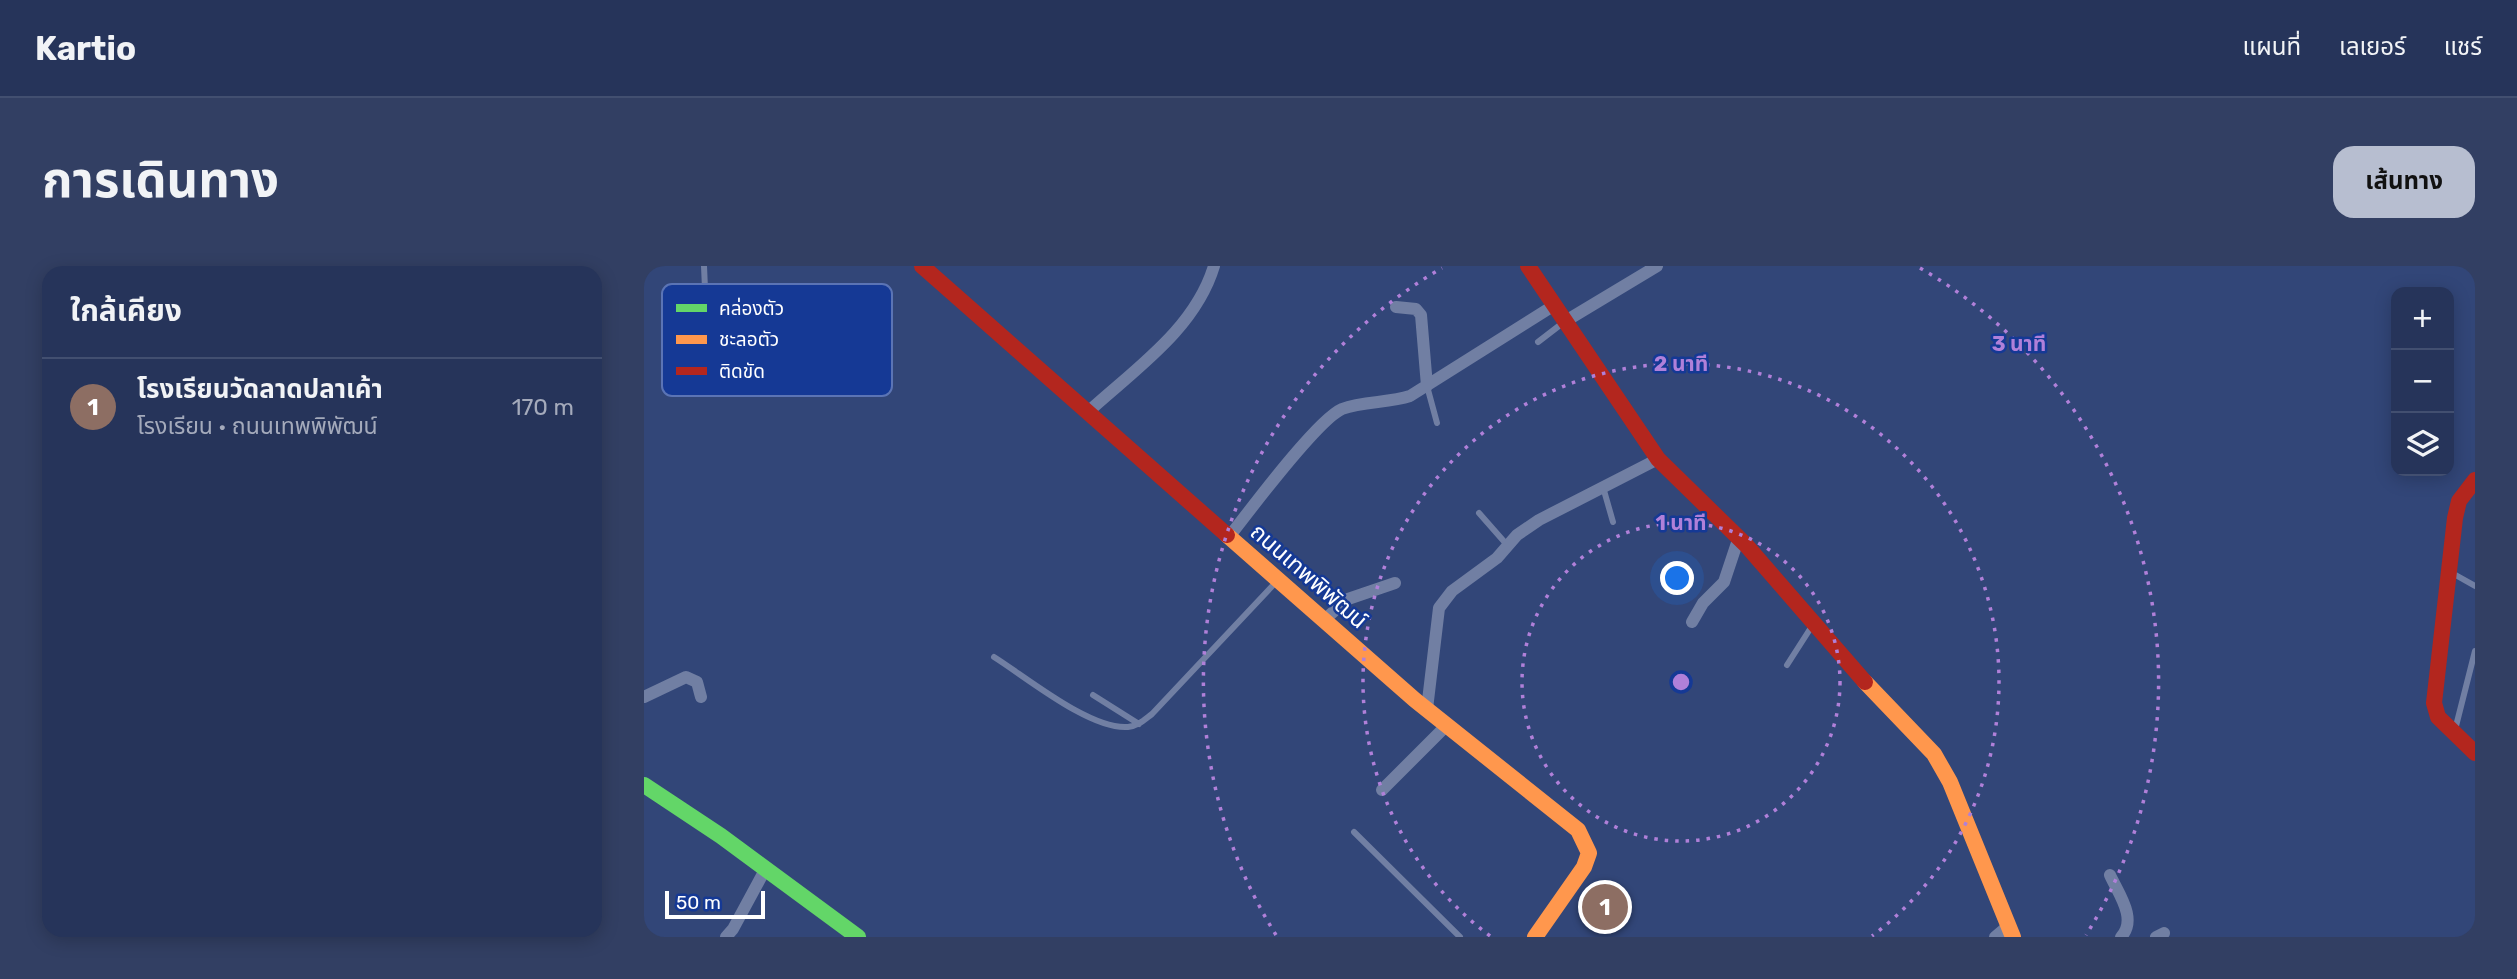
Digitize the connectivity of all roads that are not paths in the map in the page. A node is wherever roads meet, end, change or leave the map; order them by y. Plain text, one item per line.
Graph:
1 (704, 266) edge
2 (922, 266) edge
3 (1214, 266) edge
4 (1528, 266) edge
5 (1657, 266) edge
6 (705, 284) edge
7 (1553, 306) junction
8 (1396, 307) dead end
9 (1564, 322) junction
10 (1538, 342) dead end
11 (1427, 386) junction
12 (1088, 412) junction
13 (1437, 423) dead end
14 (1658, 458) junction
15 (2475, 480) edge
16 (1603, 485) junction
17 (1479, 513) dead end
18 (1613, 522) dead end
19 (1228, 537) junction
20 (1738, 537) junction
21 (1508, 546) junction
22 (2449, 572) junction
23 (1278, 580) junction
24 (1395, 583) dead end
25 (2475, 586) edge
26 (1324, 620) junction
27 (1692, 622) dead end
28 (1814, 624) junction
29 (2475, 651) edge
30 (994, 657) dead end
31 (1787, 664) dead end
32 (1093, 695) dead end
33 (644, 697) edge
34 (701, 697) dead end
35 (1427, 709) junction
36 (1139, 724) junction
37 (1447, 725) junction
38 (2453, 735) junction
39 (2475, 754) edge
40 (644, 785) edge
41 (1382, 790) dead end
42 (1353, 832) dead end
43 (766, 868) junction
44 (2110, 875) dead end
45 (2010, 931) edge
46 (726, 937) edge
47 (858, 937) edge
48 (1460, 937) edge
49 (1535, 937) edge
50 (1995, 937) edge
51 (2121, 937) edge

1 - 6 lane
2 - 12 street, ถนนเทพพิพัฒน์
3 - 12 street
4 - 7 street
5 - 9 street
7 - 9 street
7 - 11 street
8 - 11 street
9 - 10 lane
9 - 14 street
11 - 13 lane
11 - 19 street
12 - 19 street, ถนนเทพพิพัฒน์
14 - 16 street
14 - 20 street
15 - 22 street
16 - 18 lane
16 - 21 street
17 - 21 lane
19 - 23 street, ถนนเทพพิพัฒน์
20 - 27 street
20 - 28 street
21 - 35 street
22 - 25 lane
22 - 38 street
23 - 26 street, ถนนเทพพิพัฒน์
23 - 36 lane
24 - 26 street
26 - 35 street, ถนนเทพพิพัฒน์
28 - 31 lane
28 - 45 street
29 - 38 lane
30 - 36 lane
32 - 36 lane
33 - 34 street
35 - 37 street, ถนนเทพพิพัฒน์
37 - 41 street
37 - 49 street, ถนนเทพพิพัฒน์
38 - 39 street
40 - 43 street
42 - 48 lane
43 - 46 street
43 - 47 street
44 - 51 street
45 - 50 street

